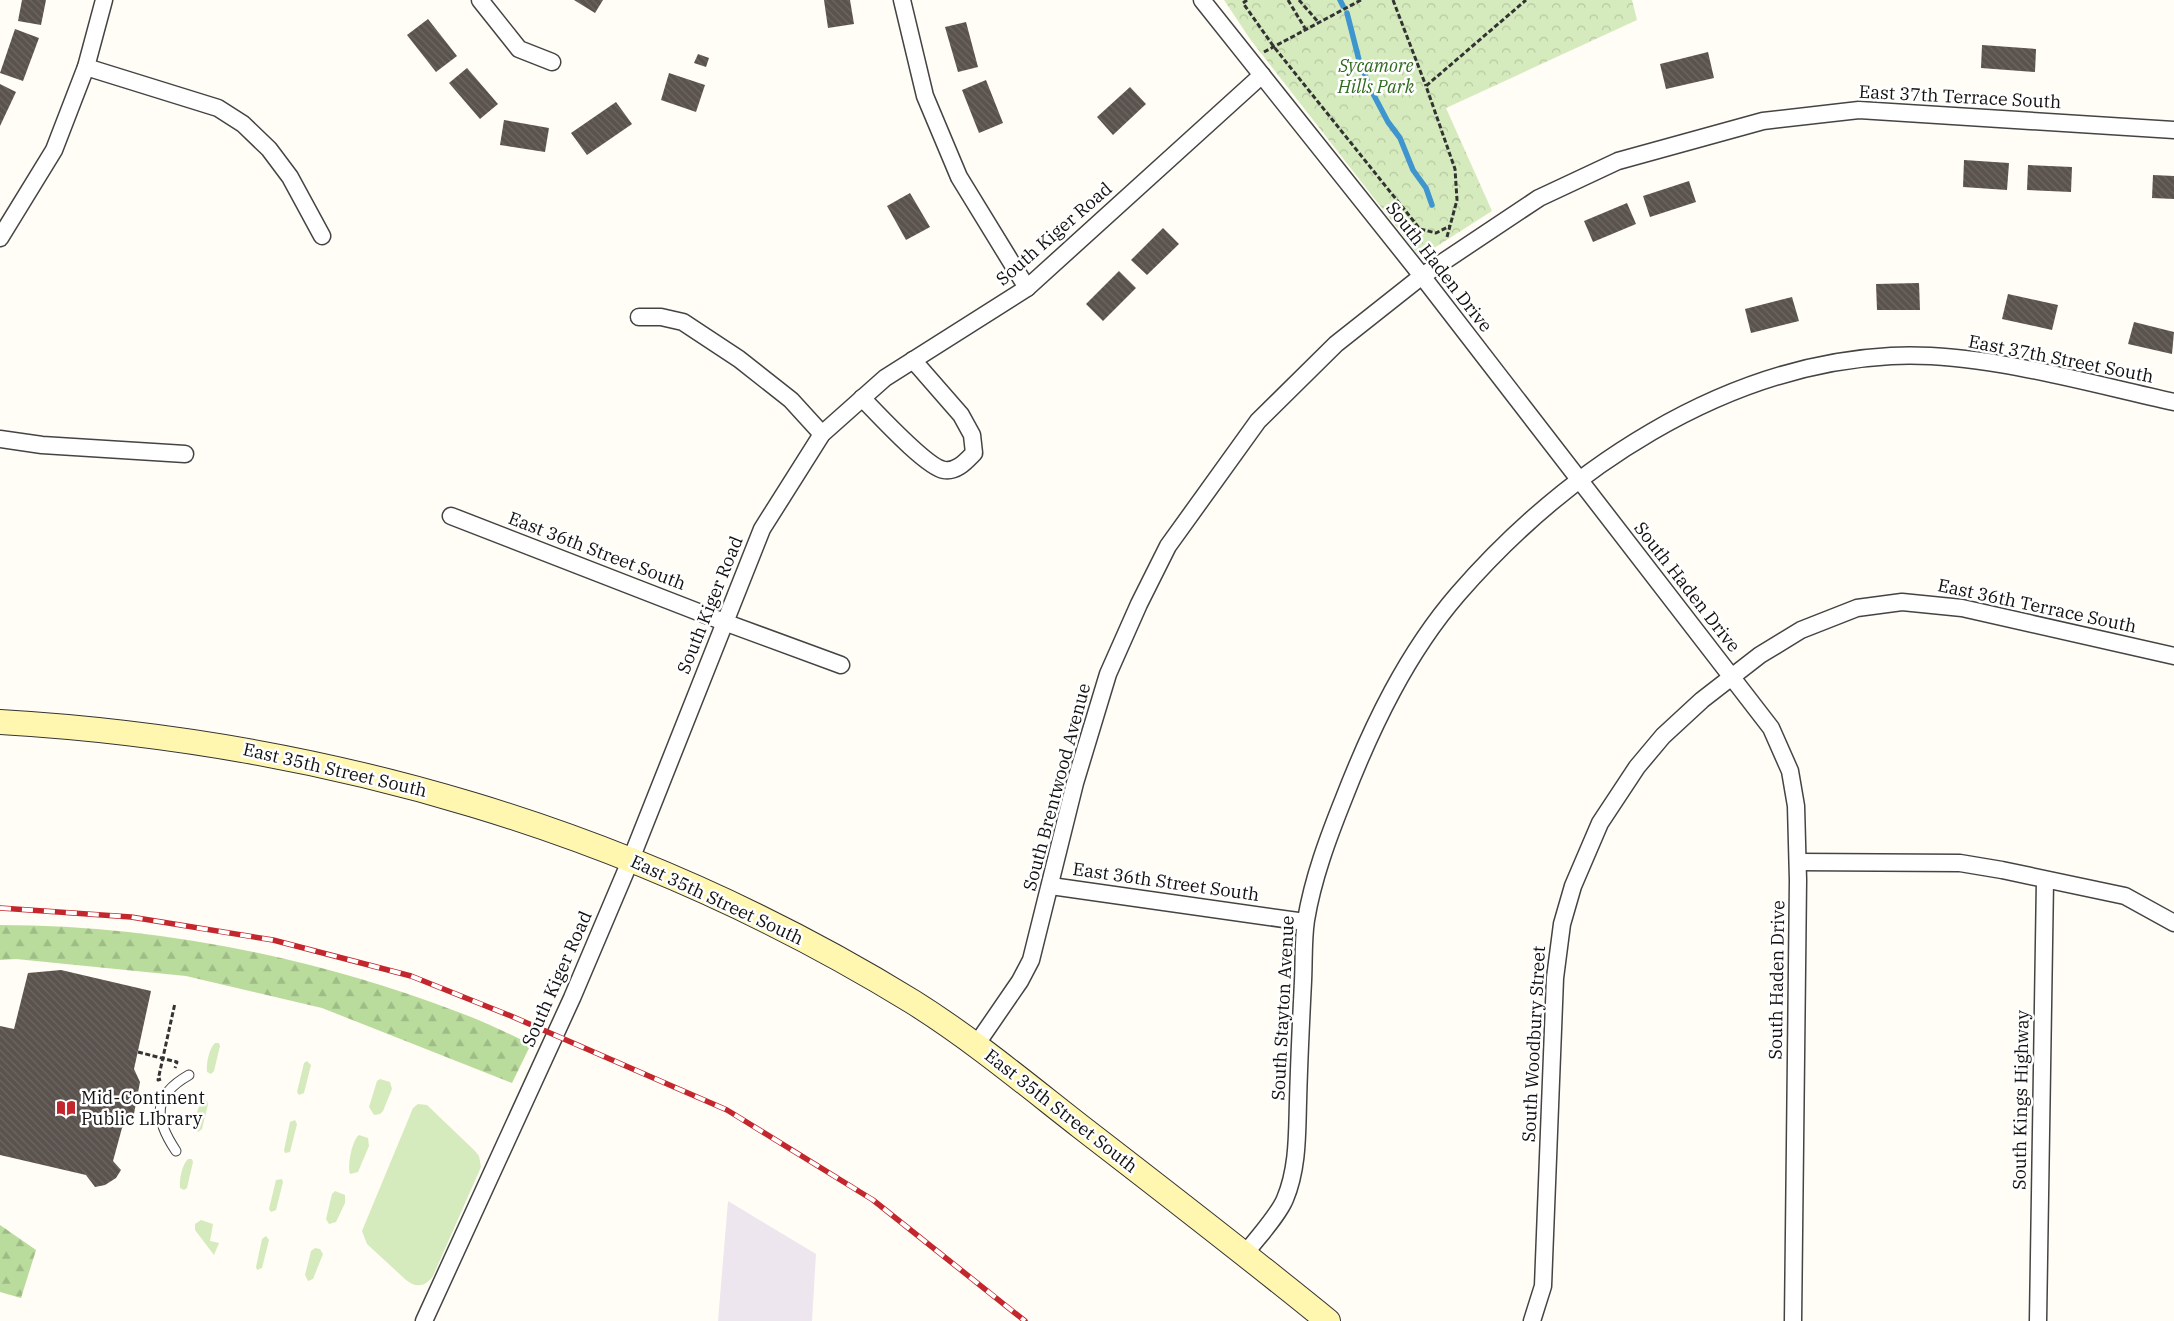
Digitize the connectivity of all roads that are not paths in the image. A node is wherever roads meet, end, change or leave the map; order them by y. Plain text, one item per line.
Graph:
1 (104, 0) edge
2 (480, 0) edge
3 (902, 0) edge
4 (1202, 0) edge
5 (552, 62) dead end
6 (86, 67) junction
7 (1262, 75) junction
8 (2174, 130) edge
9 (322, 236) dead end
10 (0, 238) edge
11 (1422, 276) junction
12 (1027, 288) junction
13 (639, 317) dead end
14 (913, 360) junction
15 (862, 398) junction
16 (2174, 402) edge
17 (822, 434) junction
18 (0, 439) edge
19 (185, 454) dead end
20 (1579, 480) junction
21 (451, 516) dead end
22 (724, 622) junction
23 (2174, 656) edge
24 (841, 665) dead end
25 (1732, 678) junction
26 (0, 722) edge
27 (631, 859) junction
28 (1798, 862) junction
29 (2045, 880) junction
30 (1051, 886) junction
31 (1305, 922) junction
32 (2174, 923) edge
33 (976, 1045) junction
34 (189, 1075) dead end
35 (176, 1151) dead end
36 (1245, 1254) junction
37 (424, 1321) edge
38 (1328, 1321) edge
39 (1532, 1321) edge
40 (1792, 1321) edge
41 (2038, 1321) edge

1 - 6 street
2 - 5 street
3 - 12 street
4 - 7 street, South Haden Drive
6 - 9 street
6 - 10 street
7 - 11 street, South Haden Drive
7 - 12 street, South Kiger Road
8 - 11 street, East 37th Terrace South
11 - 20 street, South Haden Drive
11 - 30 street, South Brentwood Avenue
12 - 14 street, South Kiger Road
13 - 17 street
14 - 15 street, South Kiger Road
14 - 15 street
15 - 17 street, South Kiger Road
16 - 20 street, East 37th Street South
17 - 22 street, South Kiger Road
18 - 19 street
20 - 25 street, South Haden Drive
20 - 31 street, South Stayton Avenue
21 - 22 street, East 36th Street South
22 - 24 street, East 36th Street South
22 - 27 street, South Kiger Road
23 - 25 street, East 36th Terrace South
25 - 28 street, South Haden Drive
25 - 39 street, South Woodbury Street
26 - 27 main road, East 35th Street South
27 - 33 main road, East 35th Street South
27 - 37 street, South Kiger Road
28 - 29 street
28 - 40 street, South Haden Drive
29 - 32 street
29 - 41 street, South Kings Highway
30 - 31 street, East 36th Street South
30 - 33 street, South Brentwood Avenue
31 - 36 street, South Stayton Avenue
33 - 36 main road, East 35th Street South
34 - 35 lane
36 - 38 main road, East 35th Street South

